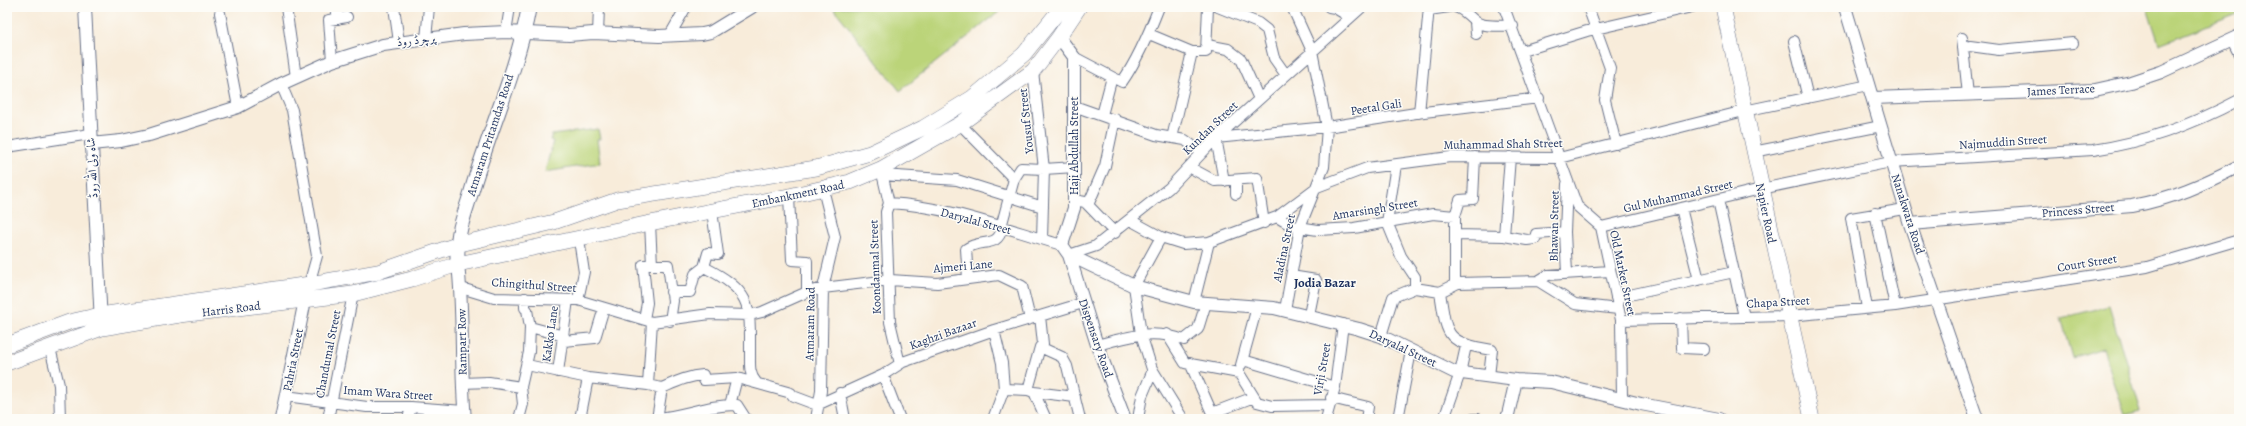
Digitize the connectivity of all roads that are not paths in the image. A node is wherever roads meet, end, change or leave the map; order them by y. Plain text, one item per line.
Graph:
1 (84, 7) edge
2 (286, 7) edge
3 (336, 7) edge
4 (394, 7) edge
5 (428, 7) edge
6 (510, 7) edge
7 (529, 7) edge
8 (599, 7) edge
9 (686, 7) edge
10 (752, 7) edge
11 (1062, 7) edge
12 (1079, 7) edge
13 (1159, 7) edge
14 (1208, 7) edge
15 (1218, 7) edge
16 (1292, 7) edge
17 (1329, 7) edge
18 (1362, 7) edge
19 (1449, 7) edge
20 (1455, 7) edge
21 (1504, 7) edge
22 (1588, 7) edge
23 (1692, 7) edge
24 (1723, 7) edge
25 (1846, 7) edge
26 (1429, 8) edge
27 (220, 13) dead end
28 (1350, 17) junction
29 (1475, 22) junction
30 (1513, 26) junction
31 (1595, 30) junction
32 (506, 32) junction
33 (524, 33) junction
34 (598, 34) junction
35 (1476, 34) dead end
36 (670, 35) junction
37 (1059, 37) junction
38 (1147, 37) junction
39 (2235, 38) edge
40 (426, 39) junction
41 (1794, 41) dead end
42 (399, 42) junction
43 (2073, 43) dead end
44 (1207, 45) junction
45 (1522, 51) junction
46 (1192, 52) junction
47 (1312, 52) junction
48 (2239, 54) edge
49 (1074, 57) junction
50 (332, 61) junction
51 (1033, 71) junction
52 (1286, 75) junction
53 (296, 77) junction
54 (1112, 77) junction
55 (281, 84) junction
56 (1869, 85) junction
57 (1968, 95) junction
58 (1539, 98) junction
59 (1808, 98) junction
60 (1873, 98) junction
61 (1259, 99) junction
62 (2239, 100) edge
63 (1074, 106) junction
64 (238, 107) junction
65 (1744, 112) junction
66 (1419, 113) junction
67 (1102, 115) junction
68 (1115, 119) junction
69 (960, 124) junction
70 (1881, 126) junction
71 (1327, 128) junction
72 (1172, 138) junction
73 (1216, 138) junction
74 (90, 139) junction
75 (1616, 144) junction
76 (7, 147) edge
77 (1753, 152) junction
78 (1202, 153) junction
79 (1475, 157) junction
80 (1510, 157) junction
81 (1559, 158) junction
82 (1891, 162) junction
83 (1396, 165) junction
84 (2239, 166) edge
85 (1075, 167) junction
86 (1189, 167) junction
87 (1044, 169) junction
88 (881, 172) junction
89 (1014, 180) junction
90 (1236, 180) junction
91 (1568, 180) junction
92 (1224, 181) junction
93 (1317, 187) junction
94 (823, 189) junction
95 (1761, 189) junction
96 (1236, 194) dead end
97 (789, 196) junction
98 (1009, 197) junction
99 (1074, 200) junction
100 (1718, 200) junction
101 (889, 203) junction
102 (1088, 205) junction
103 (1043, 207) junction
104 (1681, 208) junction
105 (1906, 209) junction
106 (712, 211) junction
107 (1875, 213) junction
108 (1455, 216) junction
109 (1277, 217) junction
110 (1130, 220) junction
111 (1387, 222) junction
112 (650, 223) junction
113 (1264, 223) junction
114 (1910, 224) junction
115 (1001, 227) junction
116 (1300, 227) junction
117 (1601, 227) junction
118 (1565, 232) junction
119 (1115, 233) junction
120 (1456, 235) junction
121 (1504, 236) junction
122 (1161, 238) junction
123 (1042, 239) junction
124 (579, 240) junction
125 (2239, 240) edge
126 (1209, 242) junction
127 (456, 245) junction
128 (1062, 245) junction
129 (1069, 255) junction
130 (458, 264) junction
131 (652, 265) junction
132 (704, 267) junction
133 (1610, 270) junction
134 (1734, 272) junction
135 (1567, 273) junction
136 (1291, 276) junction
137 (968, 279) junction
138 (890, 280) junction
139 (1699, 280) junction
140 (1538, 281) junction
141 (310, 284) junction
142 (1455, 284) junction
143 (1134, 286) junction
144 (461, 288) junction
145 (823, 288) junction
146 (1415, 288) junction
147 (671, 292) junction
148 (807, 292) junction
149 (1440, 292) junction
150 (353, 294) junction
151 (526, 298) junction
152 (1937, 299) junction
153 (305, 300) junction
154 (573, 300) junction
155 (1200, 302) junction
156 (1083, 303) junction
157 (1617, 303) junction
158 (1895, 306) junction
159 (1257, 307) junction
160 (604, 308) junction
161 (1867, 308) junction
162 (1285, 310) junction
163 (750, 315) junction
164 (1309, 315) junction
165 (1789, 316) junction
166 (1035, 317) junction
167 (1744, 317) junction
168 (1681, 318) junction
169 (670, 320) junction
170 (1621, 320) junction
171 (101, 321) junction
172 (648, 321) junction
173 (1343, 324) junction
174 (530, 327) junction
175 (994, 330) junction
176 (1141, 334) junction
177 (1167, 334) junction
178 (1381, 336) junction
179 (564, 338) junction
180 (7, 345) edge
181 (1097, 346) junction
182 (1466, 346) junction
183 (50, 348) junction
184 (1040, 348) junction
185 (1704, 349) dead end
186 (1411, 351) junction
187 (1243, 360) junction
188 (7, 363) edge
189 (900, 364) junction
190 (1190, 364) junction
191 (527, 365) junction
192 (1153, 370) junction
193 (558, 372) junction
194 (1239, 373) junction
195 (1460, 373) junction
196 (883, 375) junction
197 (1489, 376) junction
198 (588, 378) junction
199 (737, 378) junction
200 (1516, 380) junction
201 (756, 382) junction
202 (462, 383) junction
203 (648, 385) junction
204 (521, 387) junction
205 (1334, 387) junction
206 (662, 388) junction
207 (1004, 389) junction
208 (1031, 391) junction
209 (840, 394) junction
210 (286, 396) junction
211 (1075, 397) junction
212 (1254, 397) junction
213 (1622, 399) junction
214 (332, 402) junction
215 (1330, 402) junction
216 (730, 405) junction
217 (411, 407) junction
218 (817, 412) edge
219 (465, 415) edge
220 (1215, 416) edge
221 (658, 418) edge
222 (1700, 418) edge
223 (60, 419) edge
224 (281, 419) edge
225 (328, 419) edge
226 (408, 419) edge
227 (519, 419) edge
228 (580, 419) edge
229 (746, 419) edge
230 (845, 419) edge
231 (900, 419) edge
232 (993, 419) edge
233 (1046, 419) edge
234 (1080, 419) edge
235 (1125, 419) edge
236 (1138, 419) edge
237 (1183, 419) edge
238 (1326, 419) edge
239 (1366, 419) edge
240 (1398, 419) edge
241 (1444, 419) edge
242 (1473, 419) edge
243 (1478, 419) edge
244 (1507, 419) edge
245 (1719, 419) edge
246 (1812, 419) edge
247 (1977, 419) edge

1 - 74 street, شاہ ولی اللہ روڈ
2 - 53 street
3 - 50 street
4 - 42 street
5 - 40 street
6 - 32 street
7 - 33 main road, Atmaram Pritamdas Road
8 - 34 street
9 - 36 street
10 - 36 street, پرچرڈ روڈ
11 - 127 main road, Embankment Road
12 - 37 main road, Embankment Road
13 - 38 street
14 - 44 street
15 - 52 street
16 - 47 street, Aladina Street
17 - 28 street
18 - 28 street, Kundan Street
19 - 26 street
20 - 29 street
21 - 30 street, Old Market Street
22 - 31 street
23 - 31 street
24 - 65 main road, Napier Road
25 - 56 street, Nanakwara Road
26 - 66 street
27 - 64 street
28 - 47 street, Kundan Street
29 - 30 street
29 - 35 street
30 - 45 street, Old Market Street
31 - 45 street
31 - 75 street
32 - 33 street, پرچرڈ روڈ
32 - 40 street, پرچرڈ روڈ
33 - 34 street, پرچرڈ روڈ
33 - 127 main road, Atmaram Pritamdas Road
34 - 36 street, پرچرڈ روڈ
37 - 49 street
37 - 51 main road, Embankment Road
38 - 46 street
38 - 54 street
39 - 48 street
39 - 57 street, James Terrace
40 - 42 street, پرچرڈ روڈ
41 - 59 street
42 - 50 street, پرچرڈ روڈ
43 - 57 street
44 - 46 street
44 - 61 street
45 - 58 street, Old Market Street
46 - 72 street
47 - 52 street, Kundan Street
47 - 71 street, Aladina Street
49 - 54 street
49 - 63 street, Haji Abdullah Street
50 - 53 street, پرچرڈ روڈ
51 - 69 main road, Embankment Road
51 - 87 street, Yousuf Street
52 - 61 street, Kundan Street
53 - 55 street, پرچرڈ روڈ
54 - 67 street
55 - 64 street, پرچرڈ روڈ
55 - 141 street
56 - 59 street, Muhammad Shah Street
56 - 60 street, Nanakwara Road
57 - 60 street, James Terrace
58 - 66 street, Peetal Gali
58 - 81 street, Old Market Street
59 - 65 street, Muhammad Shah Street
60 - 70 street, Nanakwara Road
61 - 73 street, Kundan Street
62 - 82 street, Najmuddin Street
63 - 67 street
63 - 85 street, Haji Abdullah Street
64 - 74 street, پرچرڈ روڈ
65 - 75 street, Muhammad Shah Street
65 - 77 main road, Napier Road
66 - 71 street, Peetal Gali
67 - 68 street
68 - 72 street
68 - 102 street
69 - 88 main road, Embankment Road
69 - 89 street
70 - 77 street
70 - 82 street, Nanakwara Road
71 - 73 street, Peetal Gali
71 - 93 street, Aladina Street
72 - 78 street
73 - 78 street, Kundan Street
73 - 92 street
74 - 76 street
74 - 171 street, شاہ ولی اللہ روڈ
75 - 81 street, Muhammad Shah Street
77 - 95 main road, Napier Road
78 - 86 street, Kundan Street
79 - 80 street, Muhammad Shah Street
79 - 83 street, Muhammad Shah Street
79 - 108 street
80 - 81 street, Muhammad Shah Street
80 - 121 street
81 - 91 street, Old Market Street
82 - 95 street, Najmuddin Street
82 - 105 street, Nanakwara Road
83 - 93 street, Muhammad Shah Street
83 - 111 street
84 - 114 street, Princess Street
85 - 87 street
85 - 99 street, Haji Abdullah Street
86 - 92 street
86 - 110 street, Kundan Street
87 - 89 street, Yousuf Street
87 - 103 street, Yousuf Street
88 - 94 main road, Embankment Road
88 - 98 street
88 - 101 street, Koondanmal Street
89 - 98 street
90 - 92 street
90 - 96 street
90 - 113 street
91 - 117 street, Old Market Street
91 - 118 street, Bhawan Street
93 - 109 street, Muhammad Shah Street
93 - 116 street, Aladina Street
94 - 97 main road, Embankment Road
94 - 145 street, Atmaram Road
95 - 100 street, Gul Muhammad Street
95 - 165 main road, Napier Road
97 - 106 main road, Embankment Road
97 - 148 street
98 - 103 street
98 - 115 street
99 - 102 street
99 - 128 street, Haji Abdullah Street
100 - 104 street, Gul Muhammad Street
100 - 134 street
101 - 115 street, Daryalal Street
101 - 138 street, Koondanmal Street
102 - 119 street
103 - 123 street, Yousuf Street
104 - 117 street, Gul Muhammad Street
104 - 139 street
105 - 107 street
105 - 114 street, Nanakwara Road
106 - 112 main road, Embankment Road
106 - 132 street
107 - 158 street
107 - 161 street
108 - 111 street, Amarsingh Street
108 - 120 street
109 - 113 street, Muhammad Shah Street
109 - 116 street, Amarsingh Street
110 - 119 street, Kundan Street
110 - 122 street, Muhammad Shah Street
111 - 116 street, Amarsingh Street
111 - 146 street
112 - 124 main road, Embankment Road
112 - 131 street
113 - 126 street, Muhammad Shah Street
114 - 152 street, Nanakwara Road
115 - 123 street, Daryalal Street
115 - 137 street
116 - 136 street, Aladina Street
117 - 133 street, Old Market Street
118 - 121 street
118 - 135 street, Bhawan Street
119 - 129 street, Kundan Street
120 - 121 street
120 - 142 street
122 - 126 street, Muhammad Shah Street
122 - 143 street
123 - 128 street, Daryalal Street
124 - 130 main road, Embankment Road
124 - 154 street, Kakko Lane
125 - 152 street, Court Street
126 - 155 street
127 - 130 main road, Atmaram Pritamdas Road
127 - 141 main road, Harris Road
128 - 129 street
129 - 143 street, Daryalal Street
129 - 156 street, Dispensary Road
130 - 144 street, Rampart Row
130 - 150 main road, Harris Road
131 - 147 street
131 - 172 street
132 - 147 street
132 - 163 street
133 - 135 street
133 - 157 street, Old Market Street
134 - 139 street
134 - 167 street
135 - 140 street
136 - 162 street, Aladina Street
136 - 164 street
137 - 138 street, Ajmeri Lane
137 - 166 street, Ajmeri Lane
138 - 145 street, Ajmeri Lane
138 - 189 street, Koondanmal Street
139 - 157 street
140 - 142 street
140 - 157 street
141 - 153 street
141 - 171 main road, Harris Road
142 - 149 street
143 - 155 street, Daryalal Street
143 - 176 street
144 - 151 street, Chingithul Street
144 - 202 street, Rampart Row
145 - 148 street, Ajmeri Lane
145 - 218 street, Atmaram Road
146 - 149 street
146 - 178 street
147 - 169 street
148 - 163 street, Ajmeri Lane
149 - 182 street
150 - 153 main road, Harris Road
150 - 214 street, Chandumal Street
151 - 154 street, Chingithul Street
151 - 174 street
152 - 158 street, Chapa Street
152 - 247 street, Nanakwara Road
153 - 171 main road, Harris Road
153 - 210 street, Pahria Street
154 - 160 street, Chingithul Street
154 - 179 street, Kakko Lane
155 - 159 street, Daryalal Street
155 - 177 street
156 - 166 street, Kaghzi Bazaar
156 - 181 street, Dispensary Road
157 - 170 street, Old Market Street
158 - 161 street, Chapa Street
159 - 162 street, Daryalal Street
159 - 187 street
160 - 172 street, Chingithul Street
160 - 179 street
161 - 165 street, Chapa Street
162 - 164 street, Daryalal Street
163 - 169 street, Ajmeri Lane
163 - 201 street
164 - 173 street, Daryalal Street
165 - 167 street, Chapa Street
165 - 246 main road, Napier Road
166 - 175 street, Kaghzi Bazaar
166 - 184 street
167 - 168 street, Chapa Street
168 - 170 street, Chapa Street
168 - 185 street
169 - 172 street, Ajmeri Lane
170 - 213 street, Old Market Street
171 - 180 main road, Harris Road
171 - 183 main road, Harris Road
172 - 203 street
173 - 178 street, Daryalal Street
173 - 205 street, Virji Street
174 - 179 street
174 - 191 street
175 - 189 street, Kaghzi Bazaar
175 - 207 street
176 - 177 street
176 - 181 street
176 - 192 street
177 - 190 street
178 - 186 street, Daryalal Street
179 - 193 street, Kakko Lane
181 - 235 street, Dispensary Road
182 - 195 street
182 - 197 street
183 - 188 main road, Harris Road
183 - 223 street
184 - 208 street
184 - 211 street
186 - 195 street, Daryalal Street
186 - 240 street
187 - 194 street
187 - 205 street
189 - 196 street, Kaghzi Bazaar
190 - 194 street
190 - 220 street
191 - 193 street
191 - 204 street
192 - 236 street
192 - 237 street
193 - 198 street
194 - 212 street
195 - 197 street, Daryalal Street
195 - 241 street
196 - 209 street, Kaghzi Bazaar
196 - 231 street
197 - 200 street, Daryalal Street
198 - 203 street
198 - 228 street
199 - 201 street
199 - 206 street
199 - 216 street
200 - 213 street, Daryalal Street
200 - 244 street
201 - 218 street
202 - 204 street
202 - 219 street, Rampart Row
203 - 206 street
204 - 227 street
205 - 215 street, Virji Street
206 - 221 street
207 - 208 street
207 - 232 street
208 - 211 street
208 - 233 street
209 - 218 street, Kaghzi Bazaar
209 - 230 street
210 - 214 street, Imam Wara Street
210 - 224 street, Pahria Street
211 - 234 street
212 - 215 street
212 - 220 street
213 - 222 street, Daryalal Street
214 - 217 street, Imam Wara Street
214 - 225 street, Chandumal Street
215 - 238 street, Virji Street
215 - 239 street
216 - 221 street
216 - 229 street
217 - 219 street, Imam Wara Street
217 - 226 street
222 - 245 street, Daryalal Street
242 - 243 street

